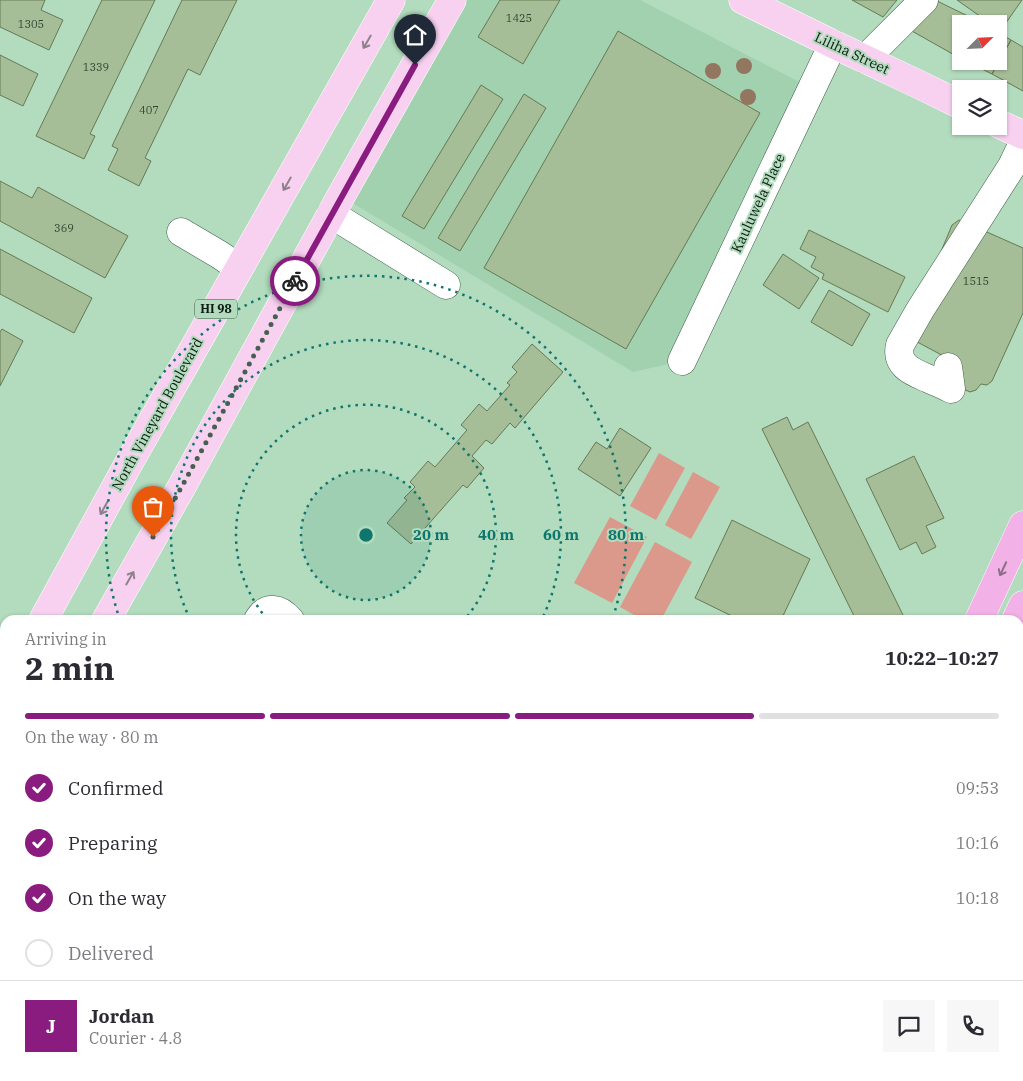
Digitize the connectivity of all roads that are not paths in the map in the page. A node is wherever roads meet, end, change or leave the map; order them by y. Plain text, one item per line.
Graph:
1 (391, 0) edge
2 (452, 0) edge
3 (743, 0) edge
4 (924, 0) edge
5 (833, 44) junction
6 (865, 59) junction
7 (952, 100) edge
8 (1017, 131) edge
9 (331, 214) junction
10 (181, 232) dead end
11 (240, 268) junction
12 (446, 285) dead end
13 (682, 361) dead end
14 (948, 367) dead end
15 (1023, 525) edge
16 (46, 615) edge
17 (109, 615) edge
18 (261, 615) edge
19 (286, 615) edge
20 (981, 615) edge

1 -> 11 main road, North Vineyard Boulevard / HI 98
2 - 9 main road
3 - 5 main road, Liliha Street
4 - 6 street
5 - 6 main road, Liliha Street
5 - 13 street, Kauluwela Place
6 - 7 main road, Liliha Street
8 - 14 street
9 - 12 street
17 -> 9 main road
10 - 11 street
11 -> 16 main road, North Vineyard Boulevard / HI 98
15 -> 20 highway
18 - 19 street

